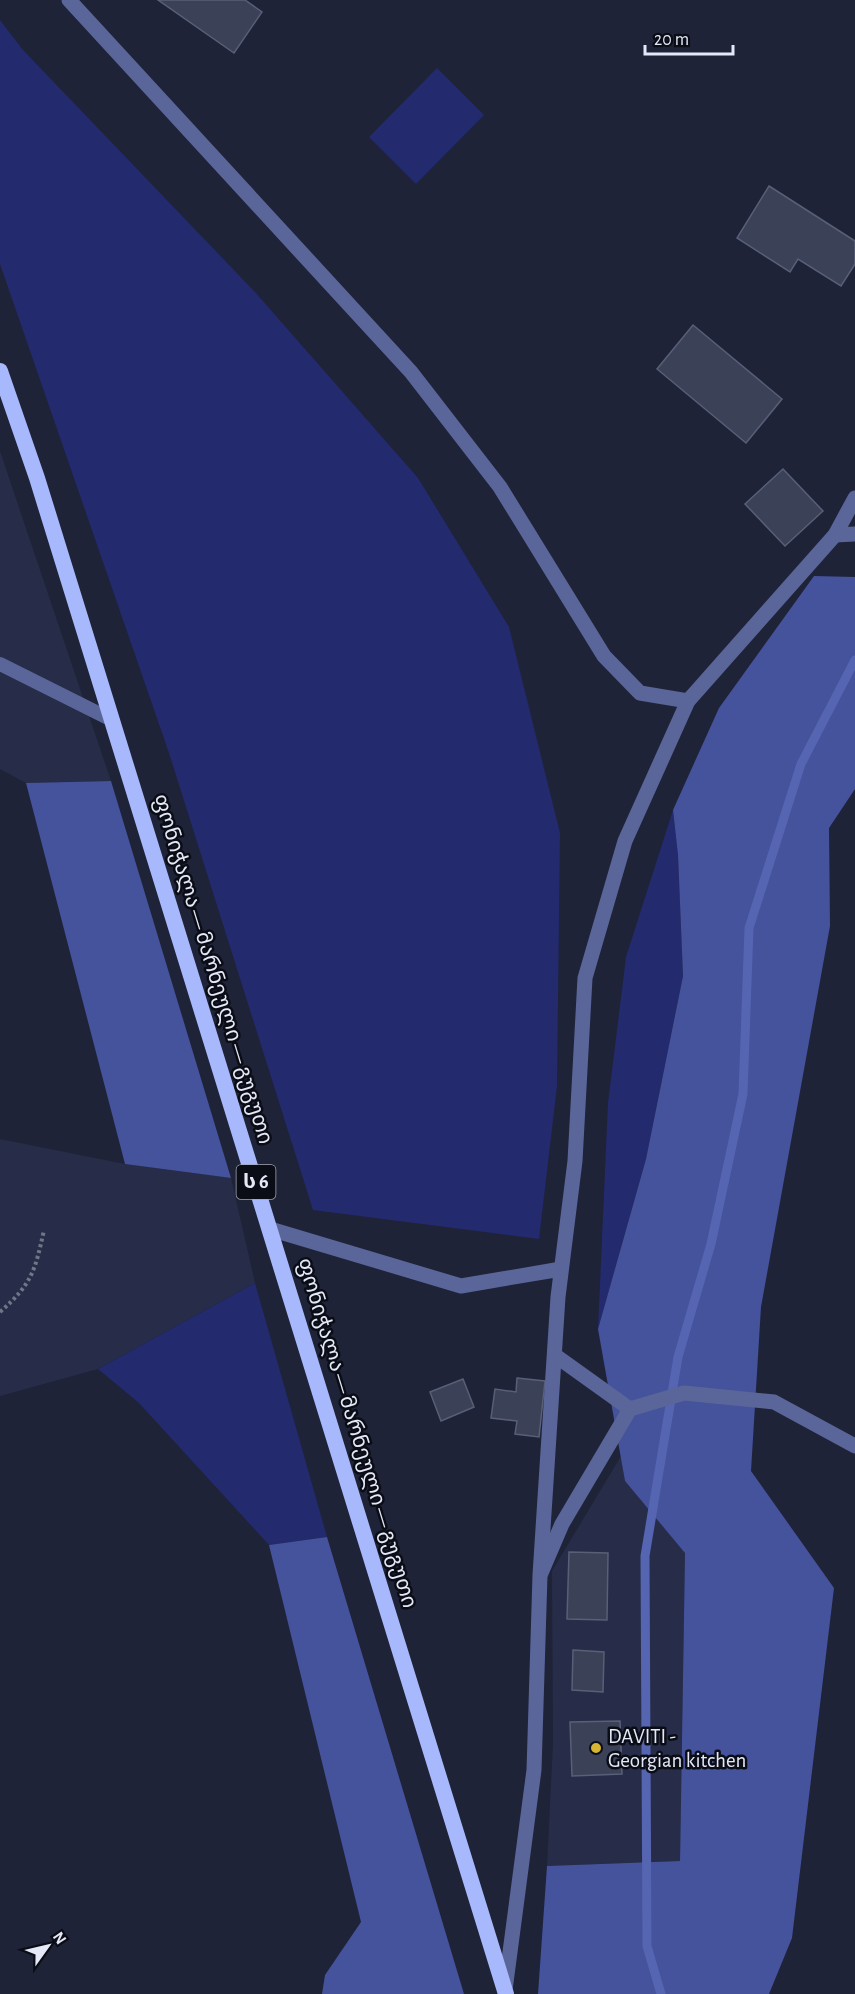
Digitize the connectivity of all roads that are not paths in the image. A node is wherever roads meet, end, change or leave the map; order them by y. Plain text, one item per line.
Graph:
1 (69, 0) edge
2 (0, 371) edge
3 (855, 498) edge
4 (855, 534) edge
5 (835, 535) junction
6 (0, 664) edge
7 (688, 701) junction
8 (112, 720) junction
9 (270, 1229) junction
10 (561, 1269) junction
11 (556, 1356) junction
12 (630, 1409) junction
13 (855, 1446) edge
14 (540, 1575) junction
15 (505, 1993) edge

1 - 7 street
2 - 8 highway, ფონიჭალა — მარნეული — გუგუთი / ს 6
3 - 5 street
4 - 5 street
5 - 7 street
6 - 8 lane
7 - 10 street
8 - 9 highway, ფონიჭალა — მარნეული — გუგუთი / ს 6
9 - 10 street
9 - 15 highway, ფონიჭალა — მარნეული — გუგუთი / ს 6
10 - 11 street
11 - 12 street
11 - 14 street
12 - 13 street
12 - 14 street
14 - 15 street

